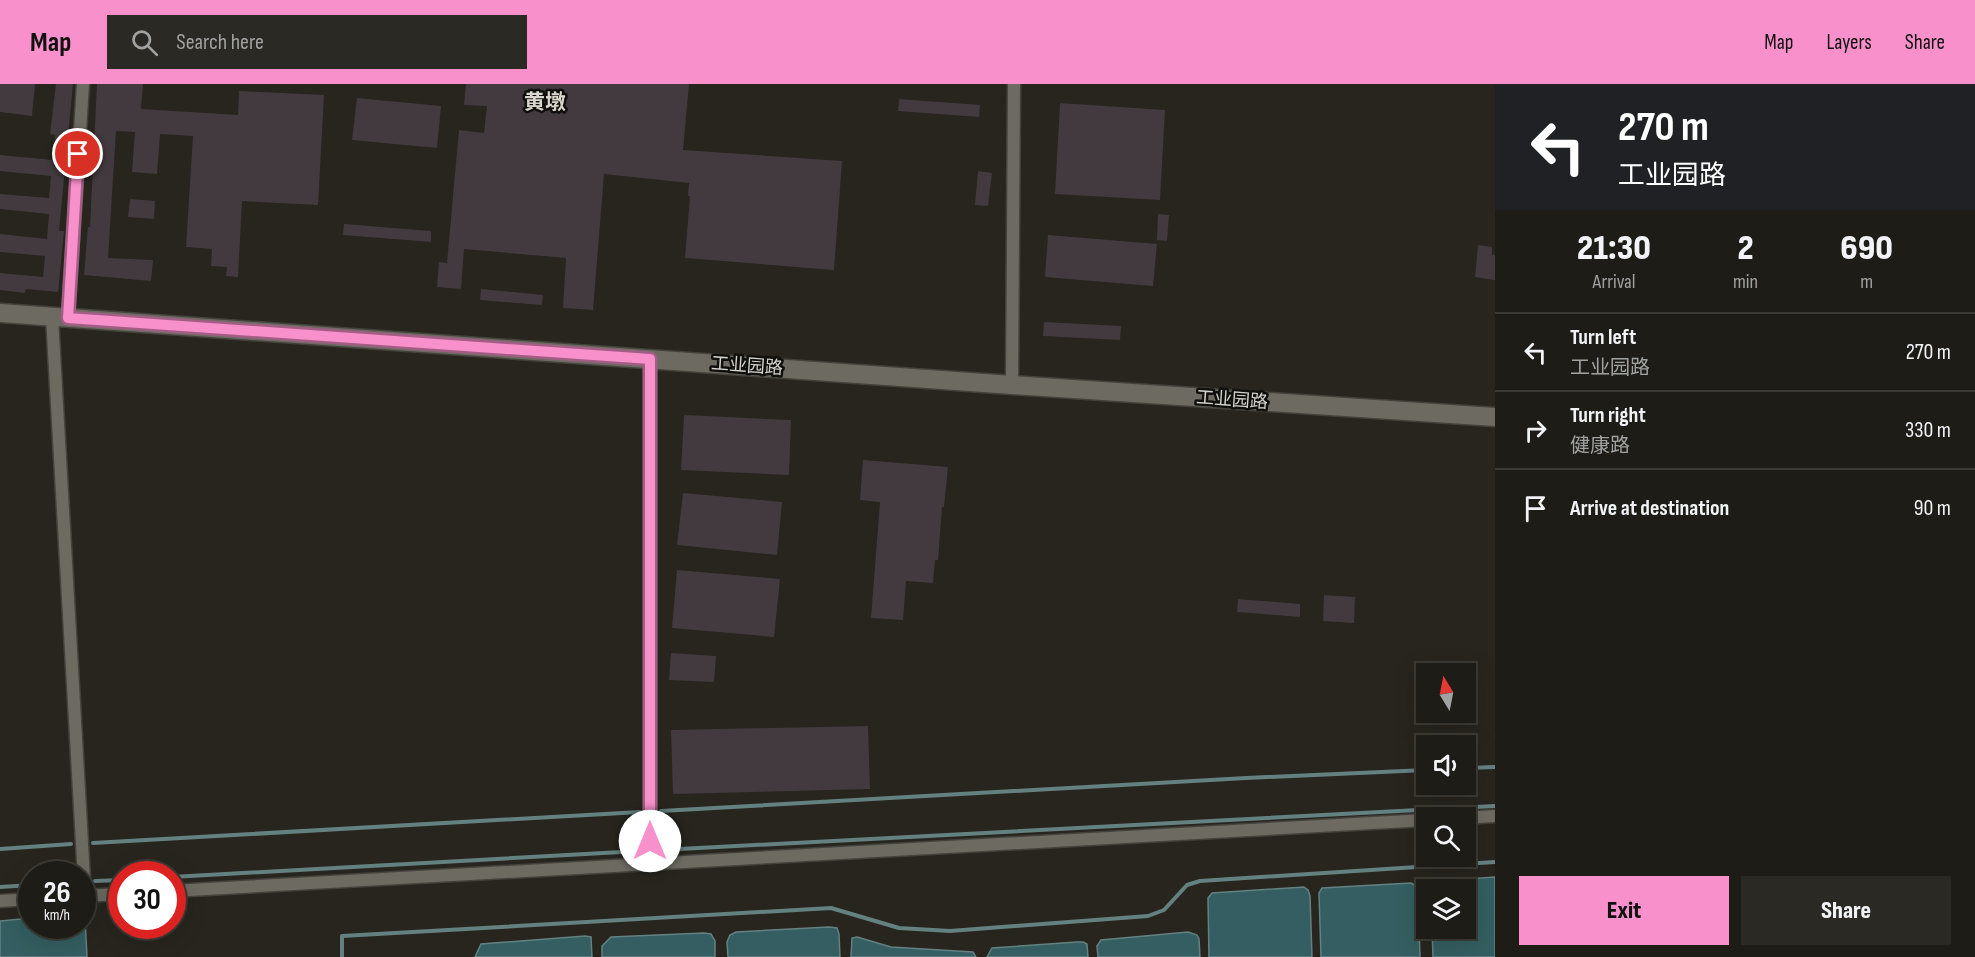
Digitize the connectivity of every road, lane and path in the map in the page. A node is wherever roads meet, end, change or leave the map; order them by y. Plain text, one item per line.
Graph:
1 (83, 84) edge
2 (1014, 84) edge
3 (0, 313) edge
4 (60, 317) junction
5 (650, 359) junction
6 (1012, 386) junction
7 (1495, 417) edge
8 (1495, 816) edge
9 (1476, 817) edge
10 (1416, 821) edge
11 (83, 861) edge
12 (650, 864) junction
13 (186, 890) edge
14 (18, 900) edge
15 (0, 901) edge

1 - 4 street
2 - 6 street
3 - 4 street, 工业园路
4 - 5 street, 工业园路
4 - 11 street
5 - 6 street, 工业园路
5 - 12 street
6 - 7 street, 工业园路
8 - 9 street
10 - 12 street
12 - 13 street
14 - 15 street

